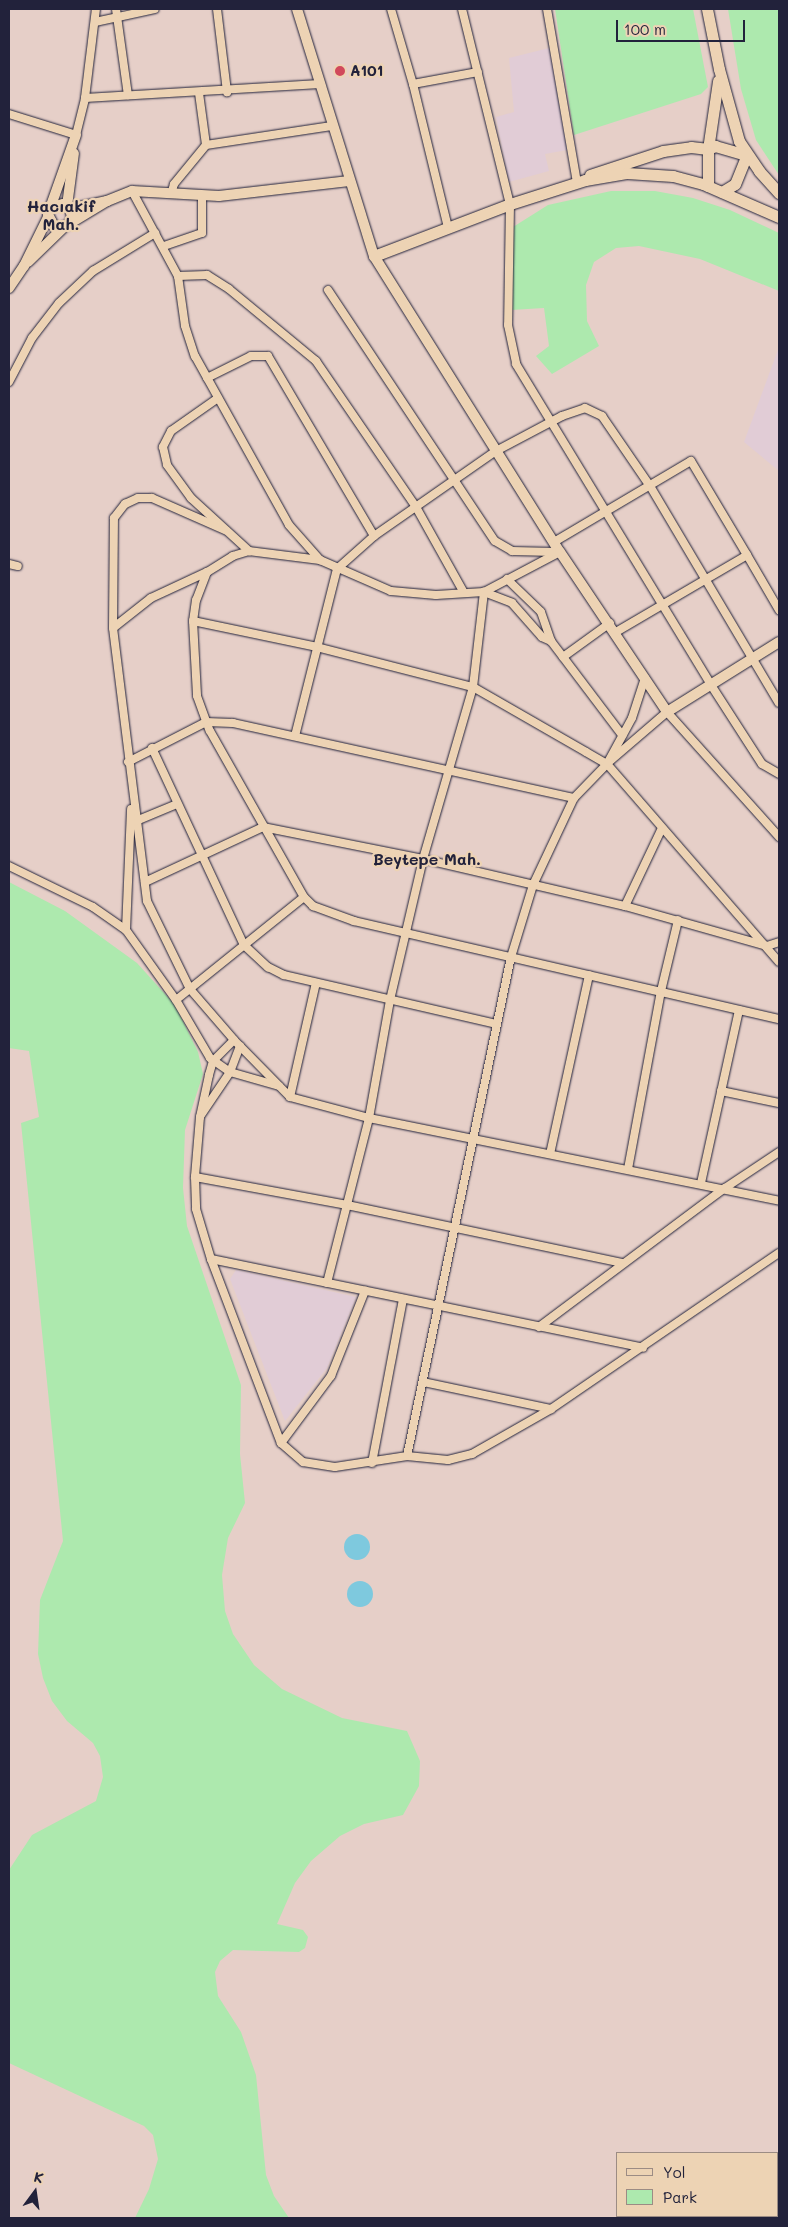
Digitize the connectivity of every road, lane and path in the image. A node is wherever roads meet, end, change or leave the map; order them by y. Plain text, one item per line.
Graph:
1 (96, 9) edge
2 (155, 9) edge
3 (216, 9) edge
4 (297, 9) edge
5 (391, 9) edge
6 (462, 9) edge
7 (547, 9) edge
8 (707, 9) edge
9 (117, 13) edge
10 (94, 22) junction
11 (718, 70) junction
12 (478, 72) junction
13 (320, 84) junction
14 (413, 84) junction
15 (227, 92) junction
16 (199, 93) junction
17 (128, 94) junction
18 (85, 98) junction
19 (9, 114) edge
20 (332, 126) junction
21 (76, 135) junction
22 (206, 145) junction
23 (708, 148) junction
24 (747, 155) junction
25 (581, 181) junction
26 (349, 182) junction
27 (708, 186) junction
28 (132, 191) junction
29 (172, 191) junction
30 (722, 192) junction
31 (779, 193) edge
32 (202, 196) junction
33 (108, 201) junction
34 (510, 204) junction
35 (69, 207) junction
36 (50, 212) junction
37 (779, 217) edge
38 (66, 226) junction
39 (448, 228) junction
40 (155, 233) junction
41 (164, 246) junction
42 (374, 256) junction
43 (24, 266) junction
44 (178, 276) junction
45 (9, 288) edge
46 (328, 290) dead end
47 (207, 378) junction
48 (9, 382) edge
49 (218, 398) junction
50 (551, 422) junction
51 (496, 451) junction
52 (455, 480) junction
53 (650, 486) junction
54 (416, 507) junction
55 (604, 512) junction
56 (225, 530) junction
57 (374, 536) junction
58 (554, 542) junction
59 (248, 551) junction
60 (560, 552) junction
61 (747, 555) junction
62 (320, 560) junction
63 (9, 564) edge
64 (18, 566) dead end
65 (337, 569) junction
66 (207, 572) junction
67 (703, 578) junction
68 (507, 579) junction
69 (484, 592) junction
70 (464, 593) junction
71 (660, 605) junction
72 (779, 610) edge
73 (193, 621) junction
74 (113, 628) junction
75 (613, 628) junction
76 (551, 641) junction
77 (779, 642) edge
78 (317, 647) junction
79 (563, 657) junction
80 (753, 659) junction
81 (645, 678) junction
82 (711, 685) junction
83 (473, 687) junction
84 (779, 703) edge
85 (667, 712) junction
86 (206, 722) junction
87 (622, 735) junction
88 (295, 736) junction
89 (152, 748) junction
90 (128, 762) junction
91 (606, 764) junction
92 (448, 773) junction
93 (779, 774) edge
94 (131, 789) junction
95 (574, 798) junction
96 (177, 804) junction
97 (136, 821) junction
98 (263, 826) junction
99 (662, 828) junction
100 (779, 837) edge
101 (200, 856) junction
102 (423, 859) junction
103 (9, 866) edge
104 (145, 882) junction
105 (533, 885) junction
106 (304, 897) junction
107 (625, 906) junction
108 (678, 920) junction
109 (126, 930) junction
110 (406, 932) junction
111 (779, 942) edge
112 (244, 945) junction
113 (767, 946) junction
114 (511, 957) junction
115 (779, 962) edge
116 (589, 975) junction
117 (316, 983) junction
118 (190, 989) junction
119 (661, 991) junction
120 (176, 1000) junction
121 (390, 1000) junction
122 (739, 1010) junction
123 (779, 1019) edge
124 (496, 1024) junction
125 (237, 1043) junction
126 (213, 1061) junction
127 (230, 1072) junction
128 (279, 1086) junction
129 (721, 1091) junction
130 (290, 1096) junction
131 (779, 1103) edge
132 (200, 1116) junction
133 (369, 1118) junction
134 (472, 1139) junction
135 (779, 1152) edge
136 (550, 1154) junction
137 (628, 1169) junction
138 (195, 1177) junction
139 (701, 1183) junction
140 (725, 1188) junction
141 (779, 1201) edge
142 (347, 1205) junction
143 (454, 1229) junction
144 (779, 1253) edge
145 (211, 1259) junction
146 (623, 1263) junction
147 (327, 1283) junction
148 (365, 1291) junction
149 (403, 1299) junction
150 (439, 1306) junction
151 (539, 1327) junction
152 (643, 1348) junction
153 (423, 1382) junction
154 (552, 1409) junction
155 (281, 1444) junction
156 (407, 1456) junction
157 (372, 1463) junction

1 - 10 street
2 - 9 street
3 - 15 street
4 - 13 street
5 - 14 street
6 - 12 street
7 - 25 street
8 - 11 main road
9 - 10 street
9 - 17 street
10 - 18 street
11 - 23 main road
11 - 24 main road
12 - 14 street
12 - 34 street
13 - 15 street
13 - 20 street
14 - 39 street
15 - 16 street
16 - 17 street
16 - 22 street
17 - 18 street
18 - 21 street
19 - 21 street
20 - 22 street
20 - 26 street
21 - 35 street
21 - 36 street
22 - 29 street
23 - 24 main road
23 - 25 main road
23 - 27 main road
24 - 30 main road
24 - 31 main road
25 - 27 main road
25 - 34 main road
26 - 32 street
26 - 42 street
27 - 30 main road
28 - 29 street
28 - 33 street
28 - 40 street
29 - 32 street
30 - 37 main road
32 - 41 street
33 - 35 street
33 - 38 street
34 - 39 main road
34 - 50 street
35 - 36 street
35 - 38 street
36 - 38 street
36 - 43 street
38 - 43 street
39 - 42 main road
40 - 41 street
40 - 48 street
41 - 44 street
42 - 51 street
43 - 45 street
44 - 47 street
44 - 54 street
46 - 52 street
47 - 49 street
47 - 57 street
49 - 56 street
49 - 62 street
50 - 51 street
50 - 53 street
50 - 55 street
51 - 52 street
51 - 58 street
52 - 54 street
52 - 60 street
53 - 55 street
53 - 61 street
53 - 67 street
54 - 57 street
54 - 70 street
55 - 58 street
55 - 71 street
56 - 59 street
56 - 74 street
57 - 65 street
58 - 60 street
59 - 62 street
59 - 66 street
60 - 68 street
60 - 75 street
61 - 67 street
61 - 72 street
62 - 65 street
63 - 64 street
65 - 70 street
65 - 78 street
66 - 73 street
66 - 74 street
67 - 71 street
67 - 80 street
68 - 69 street
68 - 76 street
69 - 70 street
69 - 76 street
69 - 83 street
71 - 75 street
71 - 82 street
73 - 78 street
73 - 86 street
74 - 90 street
75 - 79 street
75 - 81 street
76 - 79 street
77 - 80 street
78 - 83 street
78 - 88 street
79 - 87 street
80 - 82 street
80 - 84 street
81 - 85 street
81 - 87 street
82 - 85 street
82 - 93 street
83 - 91 street
83 - 92 street
85 - 91 street
85 - 100 street
86 - 88 street
86 - 89 street
86 - 98 street
87 - 91 street
88 - 92 street
89 - 90 street
89 - 96 street
90 - 94 street
91 - 95 street
91 - 99 street
92 - 95 street
92 - 102 street
94 - 97 street
94 - 109 street
95 - 105 street
96 - 97 street
96 - 101 street
97 - 104 street
98 - 101 street
98 - 102 street
98 - 106 street
99 - 107 street
99 - 113 street
101 - 104 street
101 - 112 street
102 - 105 street
102 - 110 street
103 - 109 street
104 - 118 street
105 - 107 street
105 - 114 street
106 - 110 street
106 - 112 street
107 - 108 street
108 - 113 street
108 - 119 street
109 - 120 street
110 - 114 street
110 - 121 street
111 - 113 street
112 - 117 street
112 - 118 street
113 - 115 street
114 - 116 street
114 - 124 street
116 - 119 street
116 - 136 street
117 - 121 street
117 - 130 street
118 - 120 street
118 - 125 street
119 - 122 street
119 - 137 street
120 - 126 street
121 - 124 street
121 - 133 street
122 - 123 street
122 - 129 street
124 - 134 street
125 - 126 street
125 - 127 street
125 - 128 street
126 - 127 street
126 - 132 street
127 - 128 street
127 - 132 street
128 - 130 street
129 - 131 street
129 - 139 street
130 - 133 street
132 - 138 street
133 - 134 street
133 - 142 street
134 - 136 street
134 - 143 street
135 - 140 street
136 - 137 street
137 - 139 street
138 - 142 street
138 - 145 street
139 - 140 street
140 - 141 street
140 - 146 street
142 - 143 street
142 - 147 street
143 - 146 street
143 - 150 street
144 - 152 street
145 - 147 street
145 - 155 street
146 - 151 street
147 - 148 street
148 - 149 street
148 - 155 street
149 - 150 street
149 - 157 street
150 - 151 street
150 - 153 street
151 - 152 street
152 - 154 street
153 - 154 street
153 - 156 street
154 - 156 street
155 - 157 street
156 - 157 street

